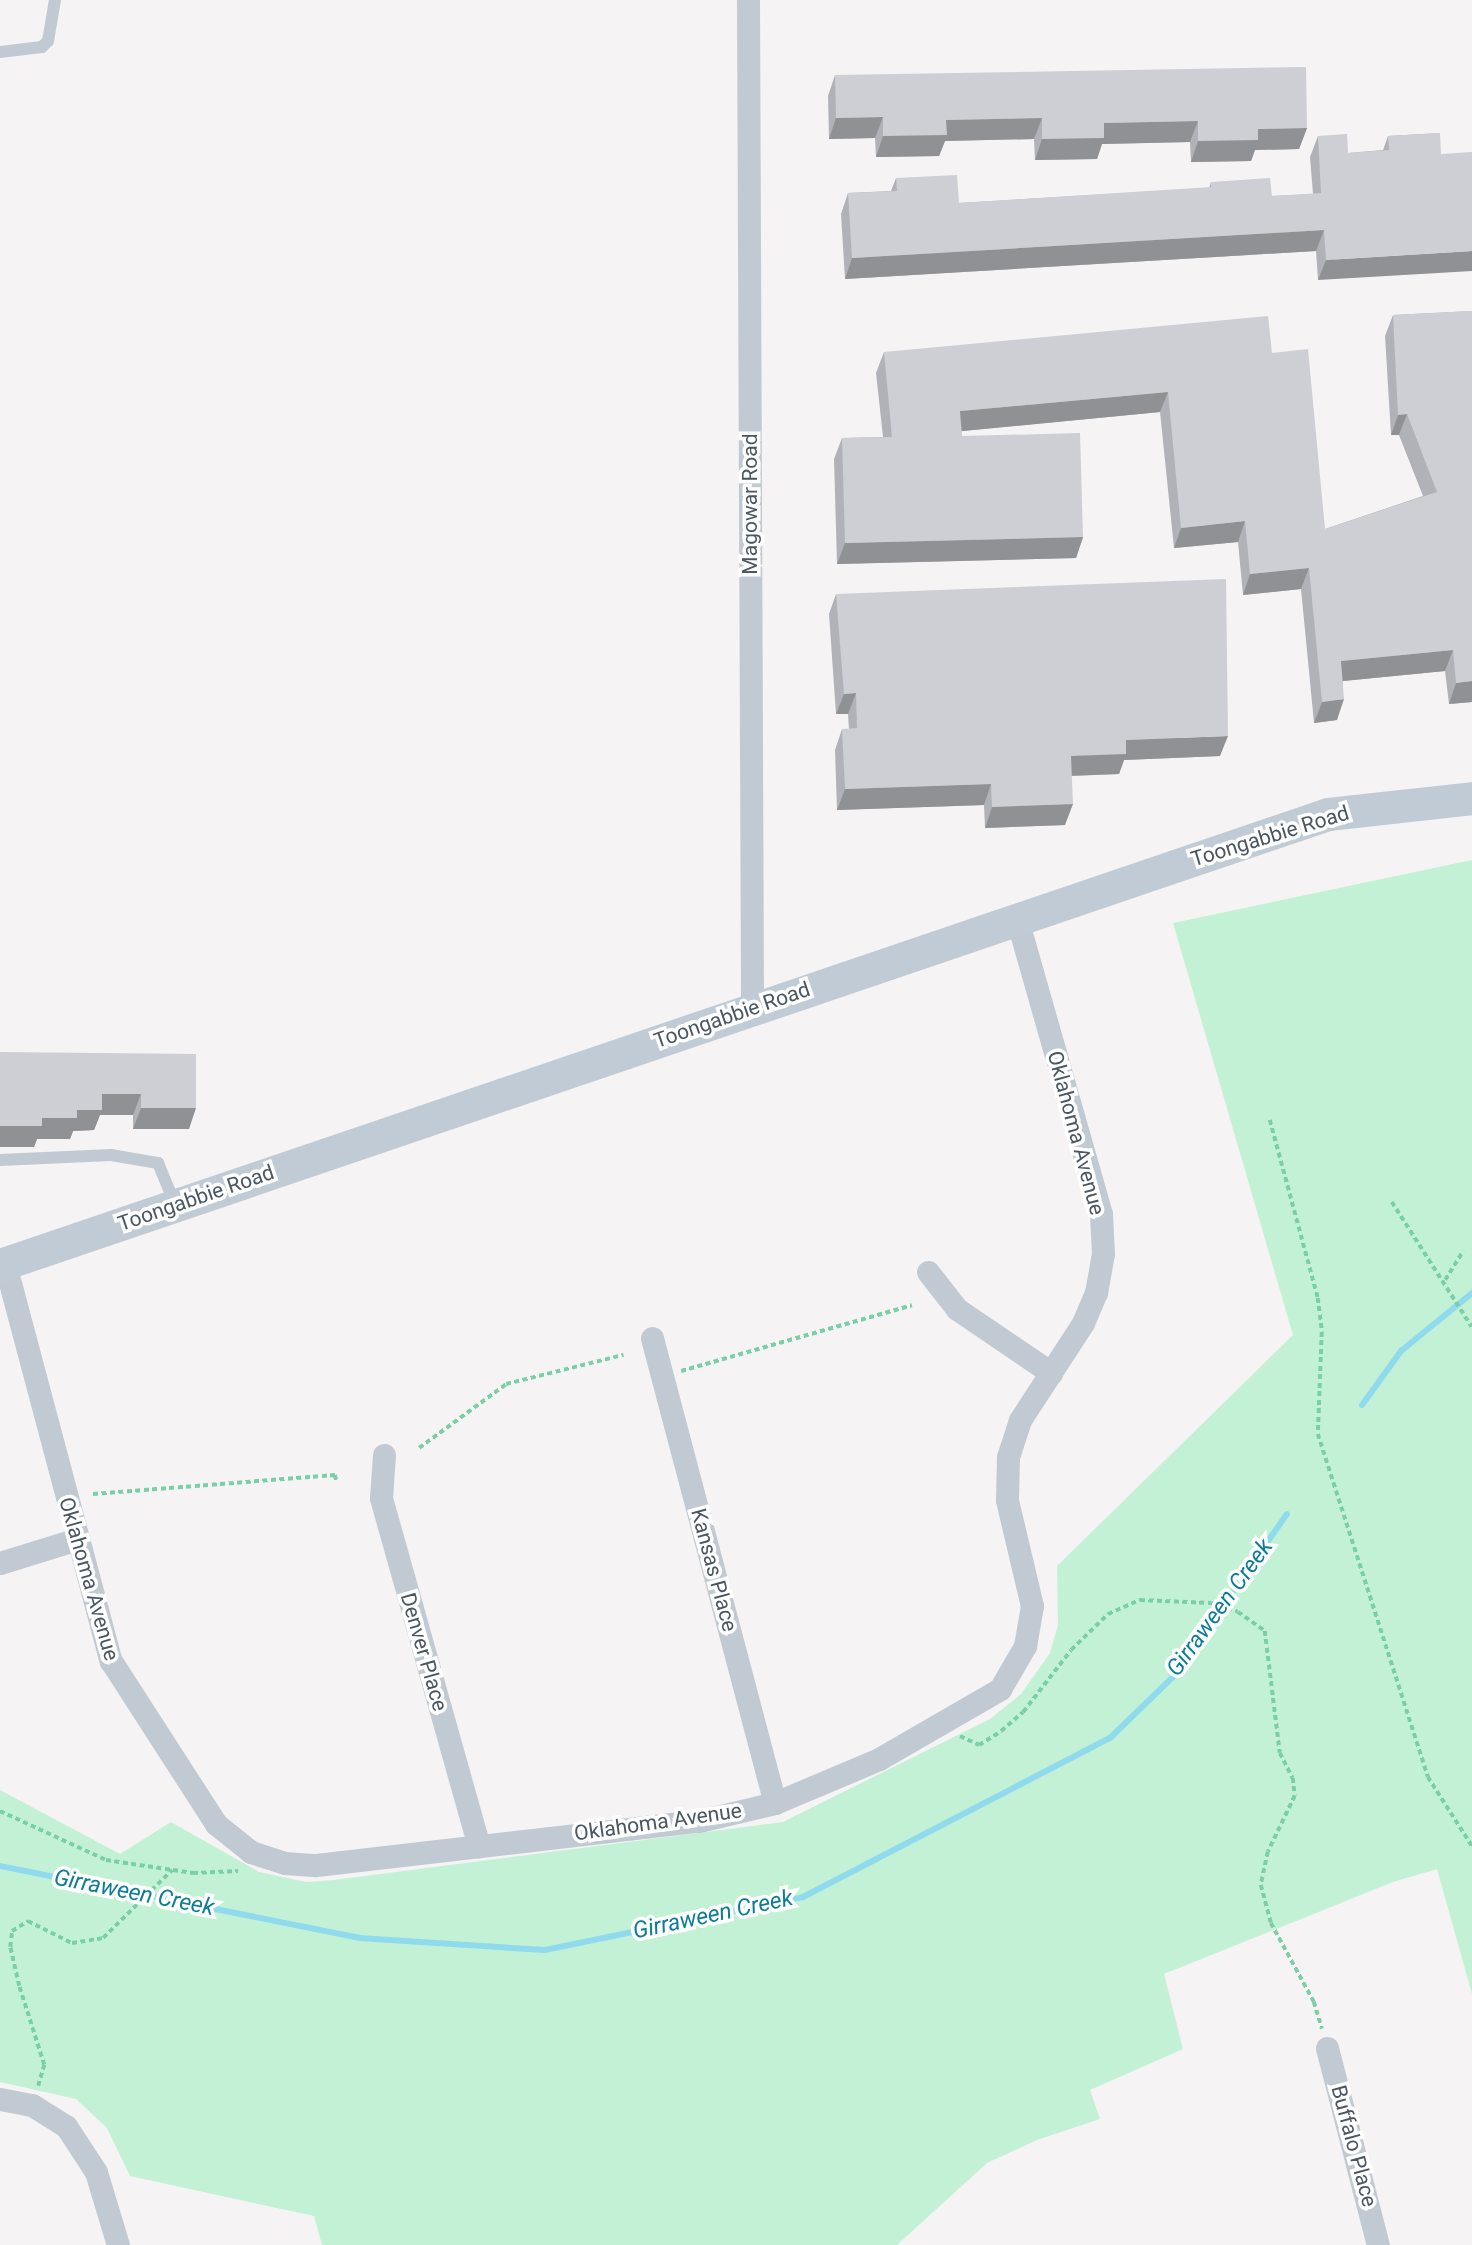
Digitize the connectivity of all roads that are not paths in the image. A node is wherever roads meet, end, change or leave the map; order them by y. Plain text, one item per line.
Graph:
1 (55, 0) edge
2 (748, 0) edge
3 (0, 52) edge
4 (1472, 798) edge
5 (1017, 920) junction
6 (752, 1008) junction
7 (0, 1160) edge
8 (176, 1205) junction
9 (2, 1265) edge
10 (928, 1272) dead end
11 (652, 1338) dead end
12 (1051, 1373) junction
13 (384, 1455) dead end
14 (77, 1539) junction
15 (0, 1563) edge
16 (775, 1803) junction
17 (480, 1847) junction
18 (1327, 2048) road end
19 (0, 2099) edge
20 (118, 2245) edge
21 (1378, 2245) edge

1 - 3 lane
2 - 6 street, Magowar Road
4 - 5 main road, Toongabbie Road
5 - 6 main road, Toongabbie Road
5 - 12 street, Oklahoma Avenue
6 - 8 main road, Toongabbie Road
7 - 8 lane
8 - 9 main road, Toongabbie Road
9 - 14 street, Oklahoma Avenue
10 - 12 street
11 - 16 street, Kansas Place
12 - 16 street, Oklahoma Avenue
13 - 17 street, Denver Place
14 - 15 street
14 - 17 street, Oklahoma Avenue
16 - 17 street, Oklahoma Avenue
18 - 21 street, Buffalo Place
19 - 20 street

